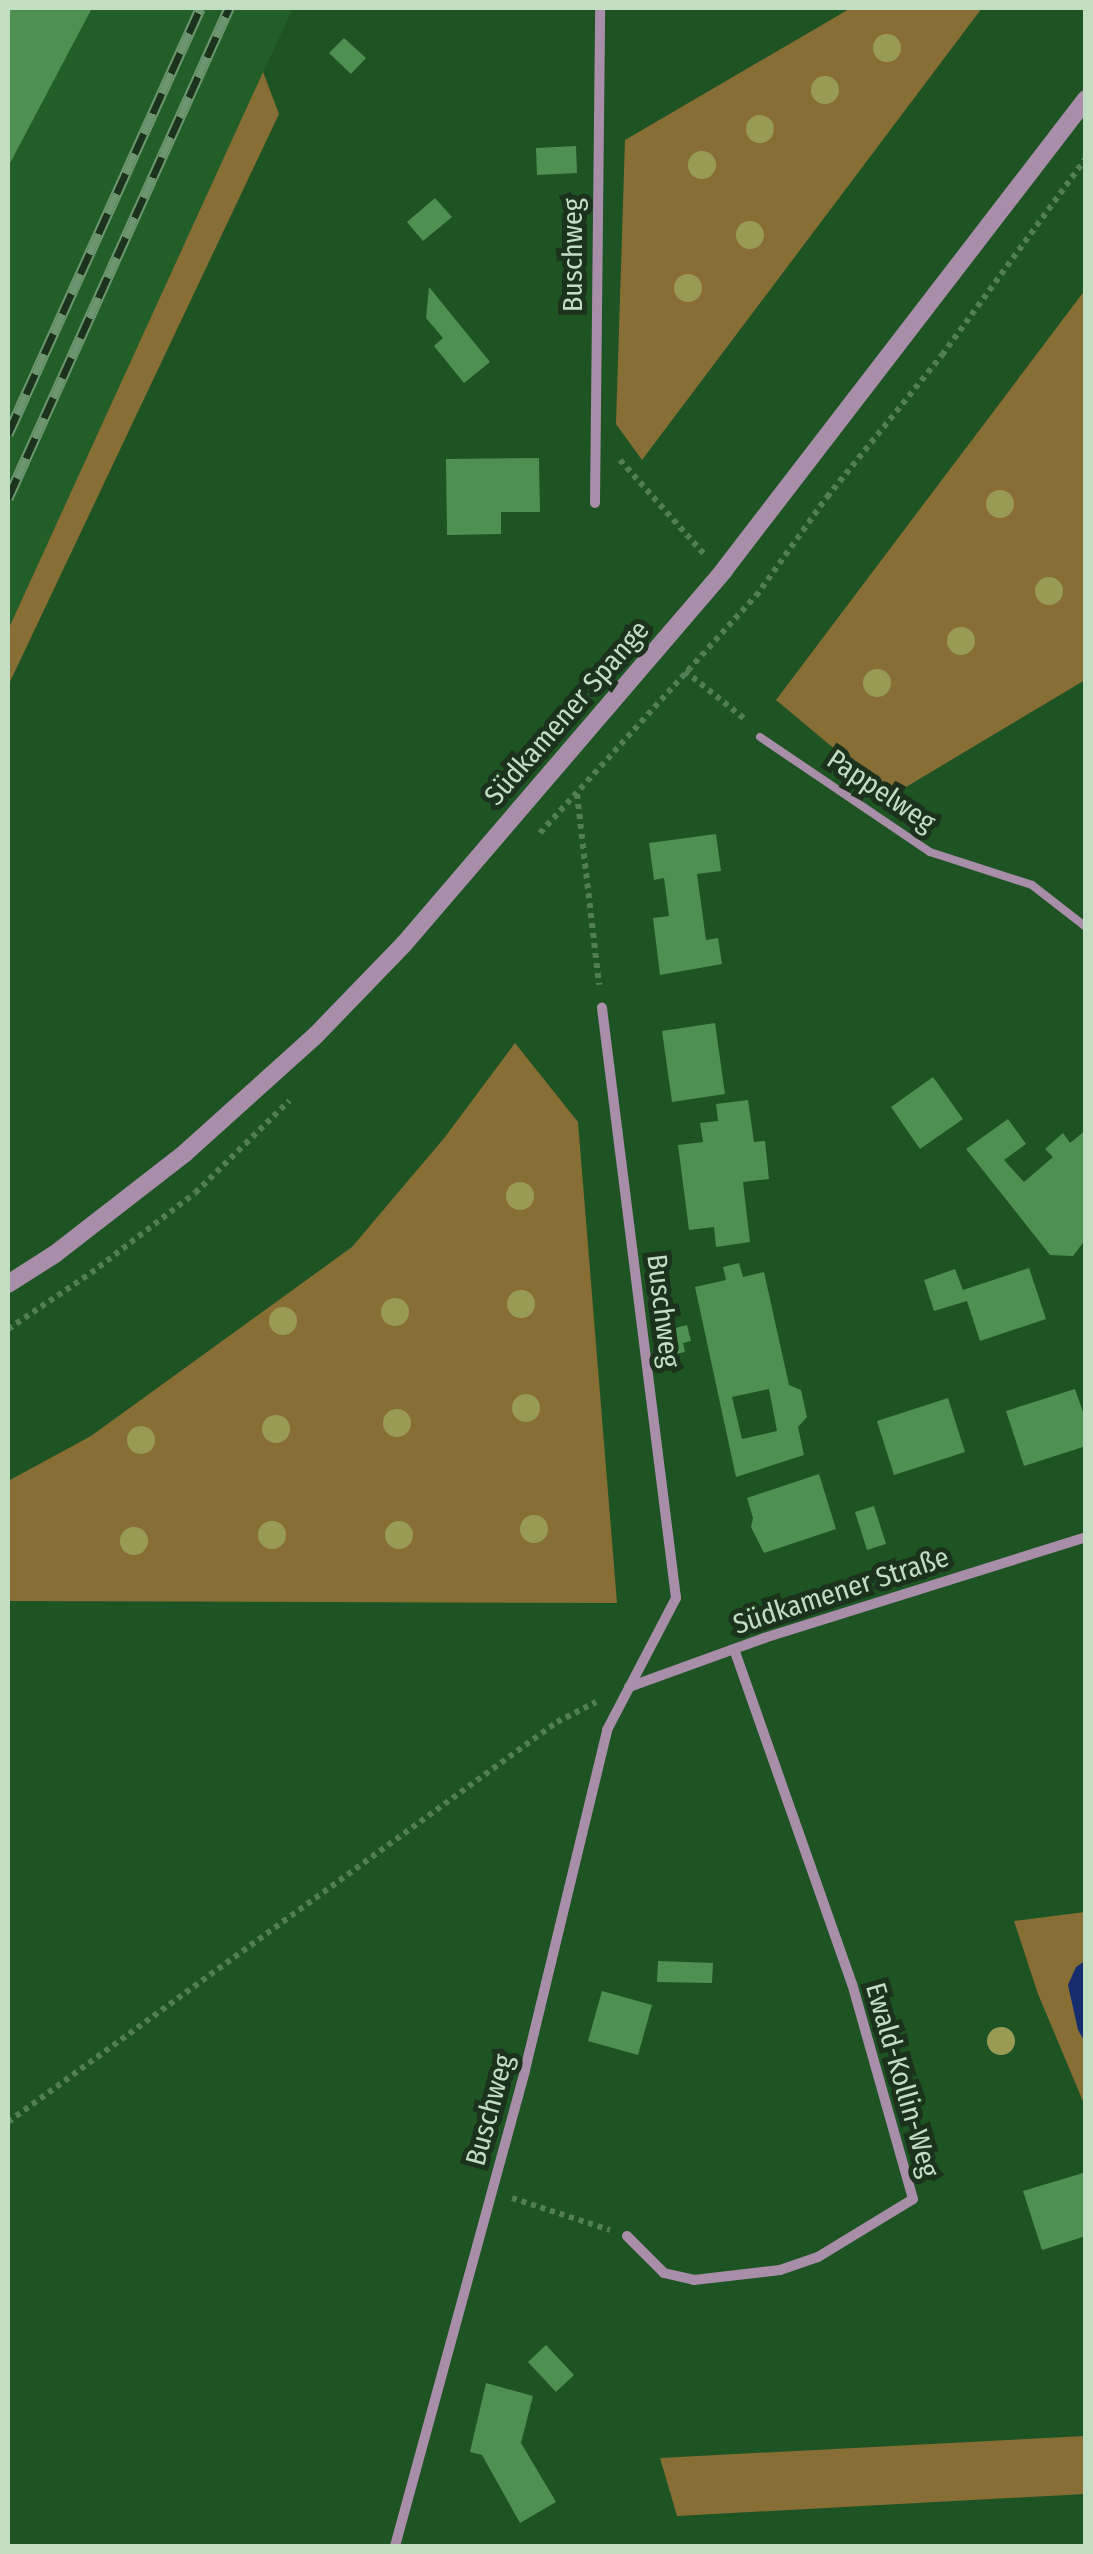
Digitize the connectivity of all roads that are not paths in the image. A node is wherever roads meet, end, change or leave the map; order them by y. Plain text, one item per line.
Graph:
1 (600, 8) edge
2 (1086, 99) edge
3 (595, 503) dead end
4 (760, 737) road end
5 (1086, 927) edge
6 (602, 1008) road end
7 (8, 1284) edge
8 (1086, 1536) edge
9 (734, 1650) junction
10 (629, 1687) junction
11 (627, 2236) road end
12 (395, 2546) edge

1 - 3 street, Buschweg
2 - 7 street, Südkamener Spange
4 - 5 lane, Pappelweg
6 - 10 street, Buschweg
8 - 9 street, Südkamener Straße
9 - 10 street, Südkamener Straße
9 - 11 street, Ewald-Kollin-Weg
10 - 12 street, Buschweg

